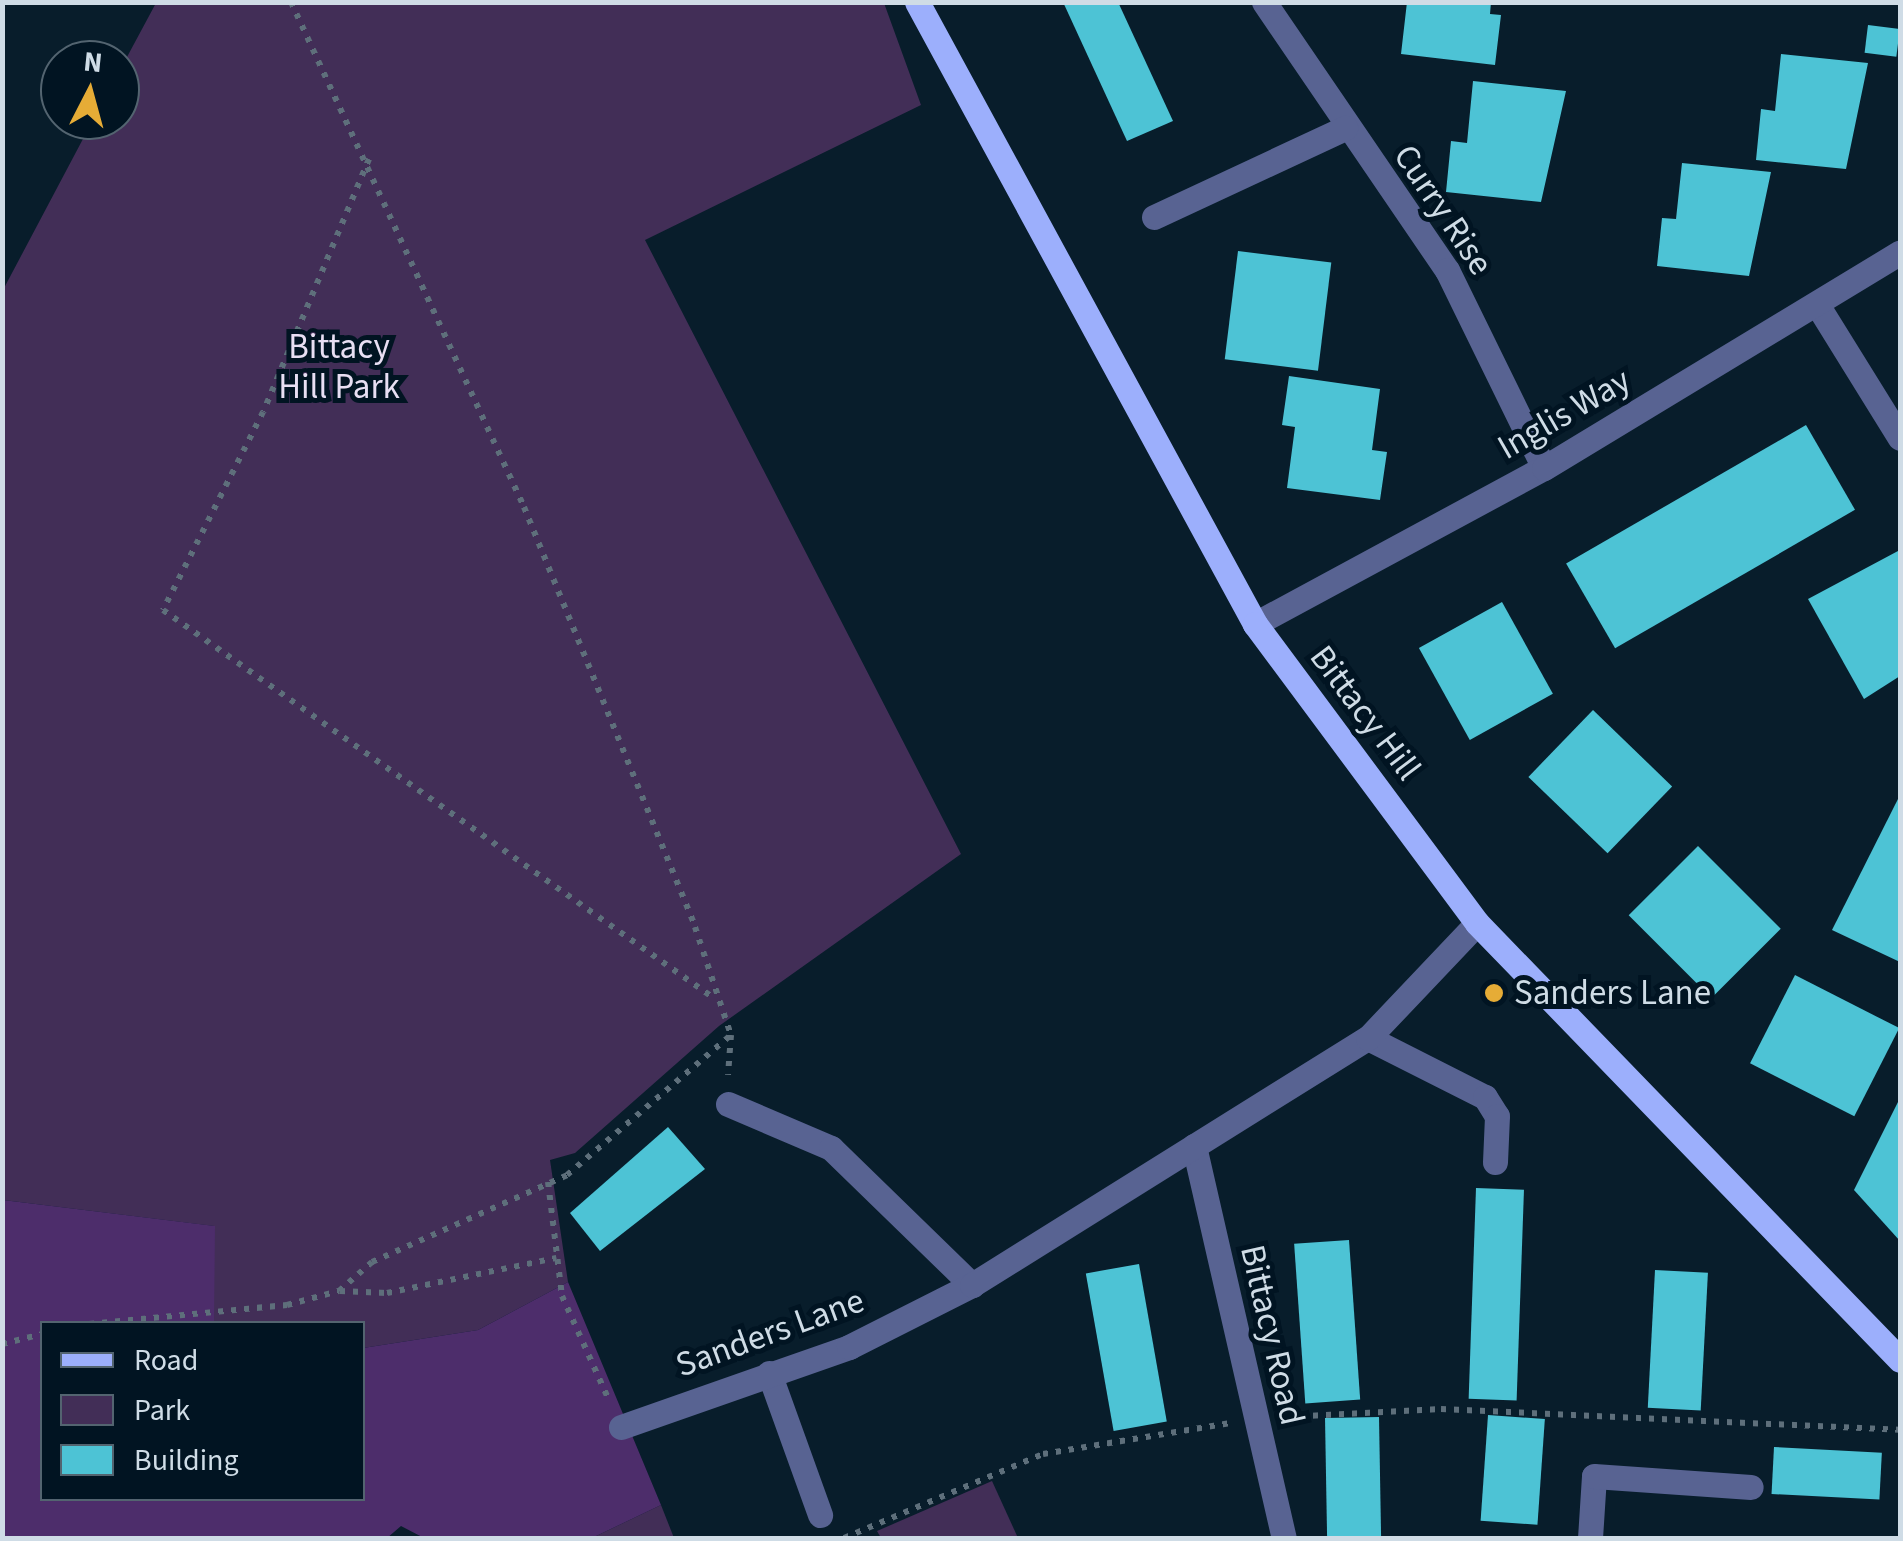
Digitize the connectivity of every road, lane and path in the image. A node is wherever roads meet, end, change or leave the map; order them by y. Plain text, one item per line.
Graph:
1 (291, 2) edge
2 (916, 2) edge
3 (1264, 2) edge
4 (1346, 128) junction
5 (369, 159) junction
6 (1154, 217) dead end
7 (1900, 252) edge
8 (1818, 306) junction
9 (1900, 438) edge
10 (1544, 468) junction
11 (1255, 624) junction
12 (1477, 924) junction
13 (716, 1000) junction
14 (731, 1036) junction
15 (1368, 1038) junction
16 (728, 1104) joint
17 (1194, 1146) junction
18 (1495, 1162) dead end
19 (548, 1182) junction
20 (556, 1258) junction
21 (972, 1285) junction
22 (339, 1291) junction
23 (120, 1321) edge
24 (40, 1334) edge
25 (2, 1344) edge
26 (1900, 1360) edge
27 (769, 1373) junction
28 (606, 1392) dead end
29 (1255, 1419) junction
30 (621, 1427) dead end
31 (1900, 1430) edge
32 (1751, 1488) dead end
33 (820, 1515) dead end
34 (844, 1538) edge
35 (1284, 1538) edge
36 (1590, 1538) edge

1 - 5 path
2 - 11 main road, Bittacy Hill
3 - 4 street, Curry Rise
4 - 6 street
4 - 10 street, Curry Rise
5 - 13 path
5 - 13 path
7 - 8 street, Inglis Way
8 - 9 street
8 - 10 street, Inglis Way
10 - 11 street, Inglis Way
11 - 12 main road, Bittacy Hill
12 - 15 street, Sanders Lane
12 - 26 main road, Bittacy Hill
13 - 14 path
14 - 16 path
14 - 19 path
15 - 17 street, Sanders Lane
15 - 18 street
16 - 21 street
17 - 21 street, Sanders Lane
17 - 29 street, Bittacy Road
19 - 20 path
19 - 22 path
20 - 22 path
20 - 28 path
21 - 27 street, Sanders Lane
22 - 23 path
24 - 25 path
27 - 30 street, Sanders Lane
27 - 33 street
29 - 31 path
29 - 34 path
29 - 35 street, Bittacy Road
32 - 36 street

